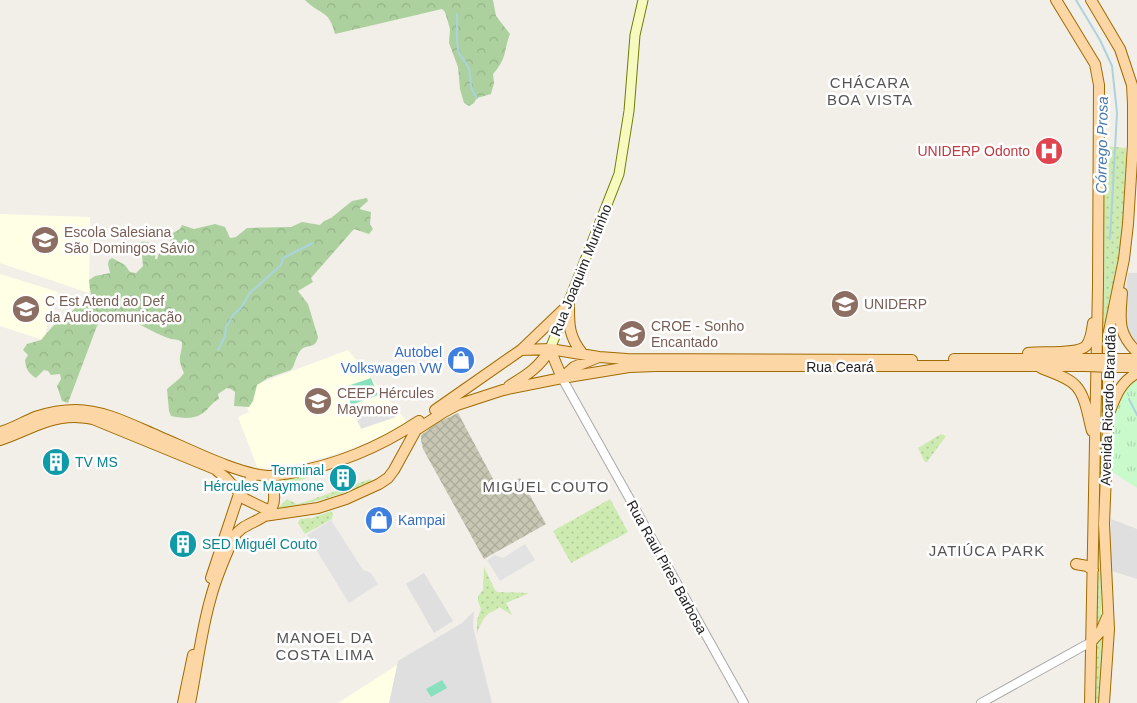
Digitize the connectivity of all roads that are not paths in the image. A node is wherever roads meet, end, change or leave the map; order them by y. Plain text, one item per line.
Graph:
1 (643, 0) edge
2 (1056, 0) edge
3 (1091, 0) edge
4 (1124, 259) junction
5 (1098, 285) junction
6 (568, 304) junction
7 (550, 349) junction
8 (521, 350) junction
9 (1137, 352) edge
10 (582, 353) junction
11 (599, 357) junction
12 (998, 358) junction
13 (1137, 359) edge
14 (1085, 363) junction
15 (1113, 363) junction
16 (1038, 366) junction
17 (1137, 367) edge
18 (1137, 373) edge
19 (562, 378) junction
20 (503, 390) junction
21 (1108, 424) junction
22 (0, 432) edge
23 (0, 440) edge
24 (1095, 443) junction
25 (255, 474) junction
26 (269, 476) junction
27 (239, 494) junction
28 (270, 514) junction
29 (1076, 564) dead end
30 (1093, 570) junction
31 (1108, 614) junction
32 (1091, 642) junction
33 (183, 703) edge
34 (190, 703) edge
35 (744, 703) edge
36 (981, 703) edge
37 (1090, 703) edge
38 (1104, 703) edge

1 - 6 main road, Rua Joaquim Murtinho
2 - 5 main road, Avenida Ricardo Brandão
3 - 4 main road, Avenida Ricardo Brandão
4 - 9 main road
4 - 21 main road, Avenida Ricardo Brandão
5 - 12 main road
5 - 24 main road, Avenida Ricardo Brandão
6 - 7 main road, Rua Joaquim Murtinho
6 - 8 main road
6 - 10 main road
7 - 8 main road, Rua Joaquim Murtinho
7 - 10 main road, Rua Ceará
7 - 19 main road
7 - 20 main road
8 - 26 main road
10 - 11 main road, Rua Ceará
11 - 12 main road, Rua Ceará
11 - 19 main road
12 - 14 main road, Rua Ceará
13 - 15 main road, Rua Ceará
14 - 15 main road, Rua Ceará, bridge
14 - 16 main road, Rua Ceará
15 - 17 main road, Rua Ceará
16 - 19 main road, Rua Ceará
16 - 24 main road
18 - 21 main road
19 - 20 main road, Rua Ceará
19 - 35 street, Rua Raul Pires Barbosa
20 - 28 main road
21 - 31 main road, Avenida Ricardo Brandão
22 - 25 main road
23 - 27 main road
24 - 30 main road, Avenida Ricardo Brandão
25 - 26 main road
25 - 27 main road
26 - 28 main road
27 - 28 main road
27 - 33 main road
28 - 34 main road
29 - 30 main road
30 - 32 main road, Avenida Ricardo Brandão
31 - 32 main road
31 - 38 main road, Avenida Ricardo Brandão
32 - 36 street
32 - 37 main road, Avenida Ricardo Brandão

